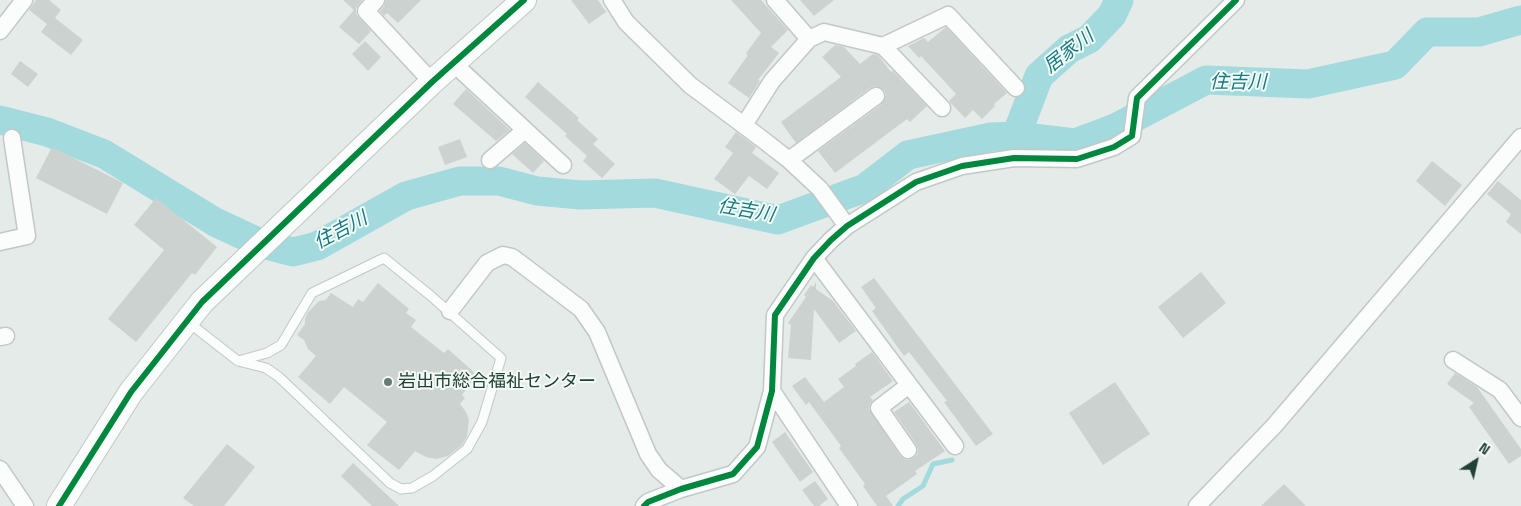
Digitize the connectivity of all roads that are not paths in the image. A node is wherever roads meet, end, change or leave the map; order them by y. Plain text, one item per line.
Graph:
1 (24, 0) edge
2 (376, 0) edge
3 (524, 0) edge
4 (612, 0) edge
5 (775, 0) edge
6 (1236, 0) edge
7 (0, 32) edge
8 (808, 40) junction
9 (882, 46) junction
10 (453, 63) junction
11 (432, 82) junction
12 (1016, 88) dead end
13 (876, 96) dead end
14 (942, 108) dead end
15 (744, 125) junction
16 (525, 130) junction
17 (1521, 137) edge
18 (12, 138) dead end
19 (490, 160) dead end
20 (789, 160) junction
21 (563, 165) dead end
22 (847, 226) junction
23 (0, 242) edge
24 (814, 258) junction
25 (450, 311) junction
26 (186, 320) junction
27 (1453, 360) dead end
28 (238, 361) junction
29 (909, 384) junction
30 (772, 391) junction
31 (1521, 418) edge
32 (955, 446) dead end
33 (908, 450) dead end
34 (0, 469) edge
35 (681, 489) junction
36 (25, 506) edge
37 (59, 506) edge
38 (644, 506) edge
39 (849, 506) edge
40 (1197, 506) edge

1 - 7 street
2 - 11 street
3 - 10 street
4 - 15 street
5 - 8 street
6 - 22 street
8 - 9 street
8 - 15 street
9 - 12 street
9 - 14 street
10 - 11 street
10 - 16 street
11 - 26 street
13 - 20 street
15 - 20 street
16 - 19 street
16 - 21 street
17 - 40 street
18 - 23 street
20 - 22 street
22 - 24 street
24 - 29 street
24 - 30 street
25 - 28 lane
25 - 28 lane
25 - 35 street
26 - 28 lane
26 - 37 street
27 - 31 street
29 - 32 street
29 - 33 street
30 - 35 street
30 - 39 street
34 - 36 street
35 - 38 street

